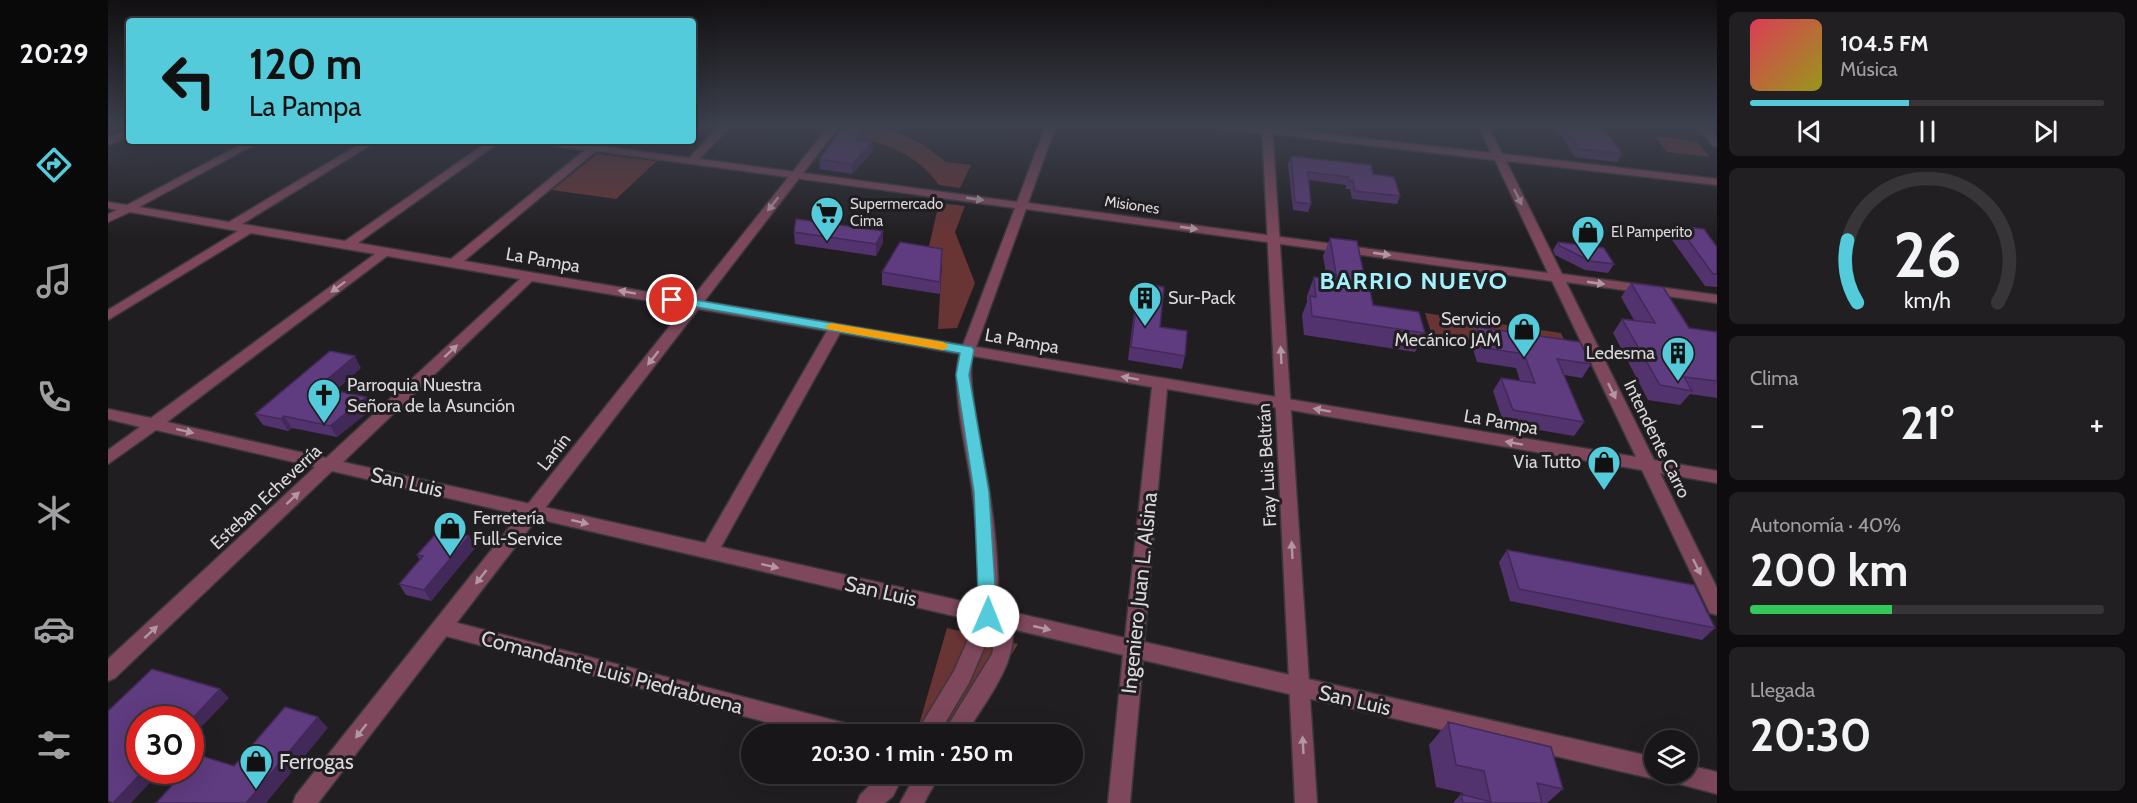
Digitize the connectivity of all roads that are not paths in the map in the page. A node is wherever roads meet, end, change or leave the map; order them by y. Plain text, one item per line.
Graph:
1 (216, 162) edge
2 (336, 162) edge
3 (465, 162) edge
4 (575, 162) edge
5 (702, 162) edge
6 (806, 162) edge
7 (1037, 162) edge
8 (1270, 162) edge
9 (1502, 162) edge
10 (1547, 162) edge
11 (796, 175) junction
12 (1717, 182) edge
13 (108, 205) edge
14 (1021, 206) junction
15 (128, 209) junction
16 (108, 219) edge
17 (231, 226) junction
18 (249, 229) junction
19 (1274, 240) junction
20 (348, 245) junction
21 (385, 252) junction
22 (453, 263) junction
23 (530, 276) junction
24 (1557, 278) junction
25 (1717, 299) edge
26 (696, 304) junction
27 (108, 316) edge
28 (836, 328) junction
29 (967, 350) junction
30 (1160, 383) junction
31 (1283, 404) junction
32 (108, 414) edge
33 (154, 424) junction
34 (108, 458) edge
35 (329, 465) junction
36 (1648, 465) junction
37 (1717, 477) edge
38 (533, 511) junction
39 (709, 552) junction
40 (1717, 608) edge
41 (995, 617) junction
42 (442, 627) junction
43 (1134, 649) junction
44 (108, 672) edge
45 (1300, 687) junction
46 (810, 724) edge
47 (933, 724) edge
48 (960, 724) edge
49 (1644, 766) edge
50 (1698, 778) edge
51 (1717, 783) edge
52 (887, 784) edge
53 (923, 784) edge
54 (304, 803) edge
55 (868, 803) edge
56 (911, 803) edge
57 (1119, 803) edge
58 (1306, 803) edge

1 - 15 street
2 - 17 street
3 - 20 street
4 - 22 street
5 - 11 street, Misiones
6 - 11 street, Lanín
7 - 14 street
8 - 19 street, Fray Luis Beltrán
9 -> 24 street, Intendente Carro
10 - 12 street
11 -> 14 street, Misiones
11 -> 26 street, Lanín
13 - 15 street, La Pampa
14 -> 19 street, Misiones
14 - 29 street
15 - 16 street
15 - 17 street, La Pampa
17 - 18 street, La Pampa
18 - 20 street, La Pampa
18 - 27 street
19 -> 24 street, Misiones
31 -> 19 street, Fray Luis Beltrán
20 - 21 street, La Pampa
21 - 22 street, La Pampa
21 -> 33 street
22 - 23 street, La Pampa
26 -> 23 street, La Pampa
35 -> 23 street, Esteban Echeverría
24 -> 25 street, Misiones
24 -> 36 street, Intendente Carro
26 - 28 street, La Pampa
26 -> 38 street, Lanín
28 - 29 street, La Pampa
28 - 39 street
30 -> 29 street, La Pampa
29 - 41 street
30 - 31 street, La Pampa
30 - 43 street, Ingeniero Juan L. Alsina
36 -> 31 street, La Pampa
45 -> 31 street, Fray Luis Beltrán
32 - 33 street, San Luis
33 - 34 street
33 -> 35 street, San Luis
35 - 38 street, San Luis
44 -> 35 street, Esteban Echeverría
36 - 37 street, La Pampa
36 -> 40 street, Intendente Carro
38 -> 39 street, San Luis
38 -> 42 street, Lanín
39 -> 41 street, San Luis
41 -> 43 street, San Luis
41 - 47 street
41 - 48 street
42 - 46 street, Comandante Luis Piedrabuena
42 -> 54 street, Lanín
43 - 45 street, San Luis
43 - 57 street, Ingeniero Juan L. Alsina
45 - 49 street, San Luis
58 -> 45 street, Fray Luis Beltrán
50 - 51 street
52 - 55 street
53 - 56 street

